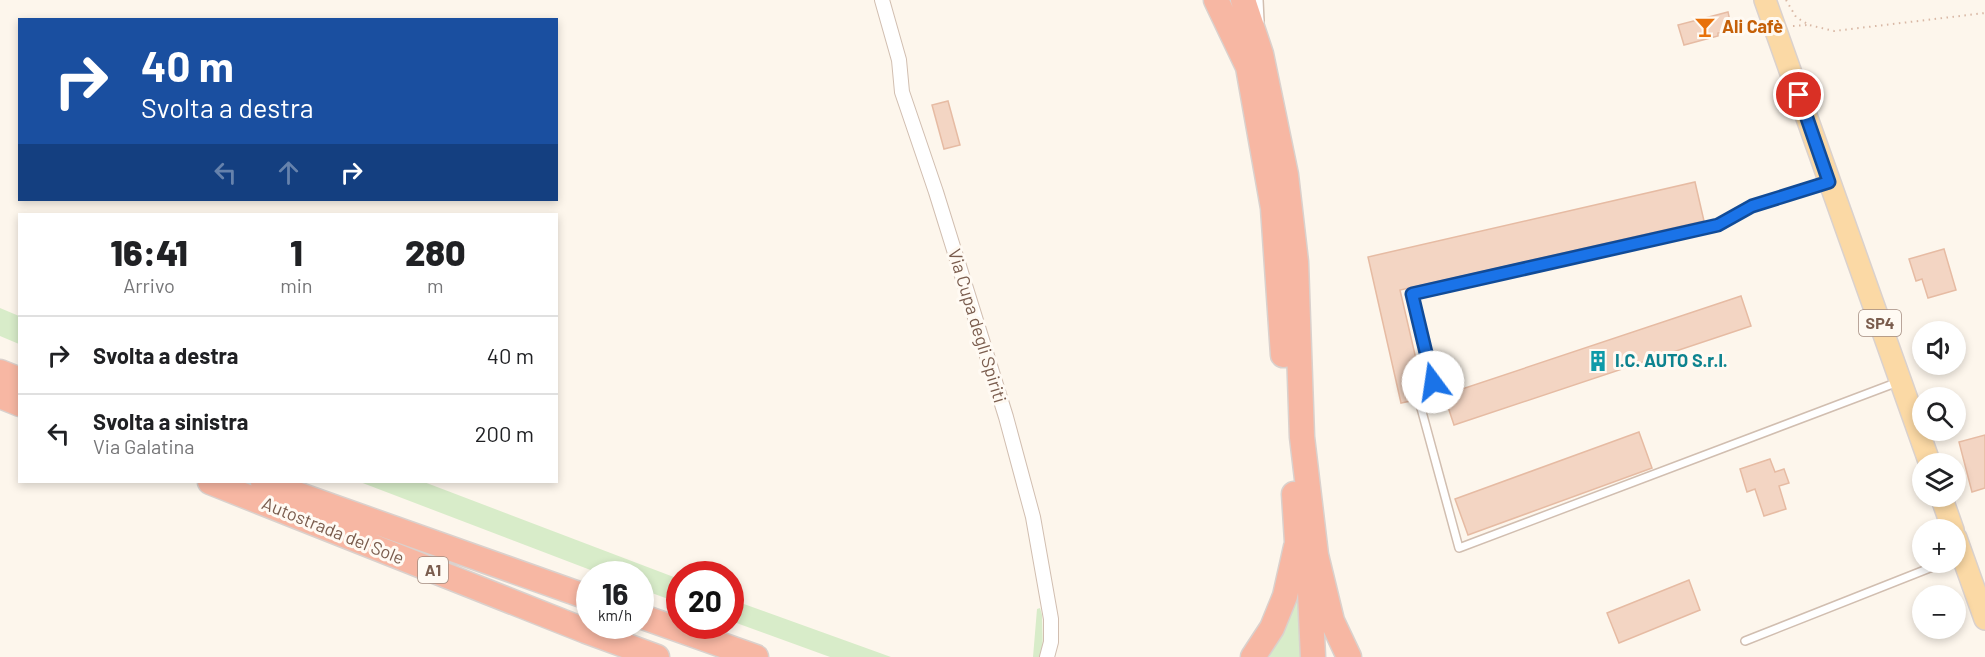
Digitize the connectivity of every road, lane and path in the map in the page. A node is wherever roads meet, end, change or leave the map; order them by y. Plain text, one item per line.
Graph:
1 (882, 0) edge
2 (1216, 0) edge
3 (1243, 0) edge
4 (1259, 0) edge
5 (1765, 0) edge
6 (1786, 0) edge
7 (1985, 13) edge
8 (1261, 54) junction
9 (1829, 182) junction
10 (0, 372) edge
11 (18, 379) edge
12 (1900, 381) junction
13 (0, 396) edge
14 (18, 403) edge
15 (1926, 453) edge
16 (213, 483) edge
17 (266, 483) edge
18 (1309, 490) junction
19 (1297, 542) junction
20 (1912, 572) edge
21 (1964, 573) edge
22 (1309, 592) junction
23 (576, 593) edge
24 (1985, 619) edge
25 (654, 621) edge
26 (1745, 641) dead end
27 (657, 657) edge
28 (756, 657) edge
29 (1047, 657) edge
30 (1253, 657) edge
31 (1313, 657) edge
32 (1349, 657) edge

1 - 29 street, Via Cupa degli Spiriti
2 - 19 highway
3 - 8 highway
4 - 8 lane
5 - 9 main road, SP4
6 - 7 path
8 - 18 highway
9 - 12 main road, SP4
9 - 12 lane
10 - 11 highway
12 - 15 main road, SP4
13 - 14 highway
16 - 27 highway, Autostrada del Sole / A1
17 - 23 highway, Autostrada del Sole / A1
18 - 22 highway
18 - 32 highway
19 - 22 highway
19 - 30 highway
20 - 26 lane
21 - 24 main road
22 - 31 highway
25 - 28 highway

